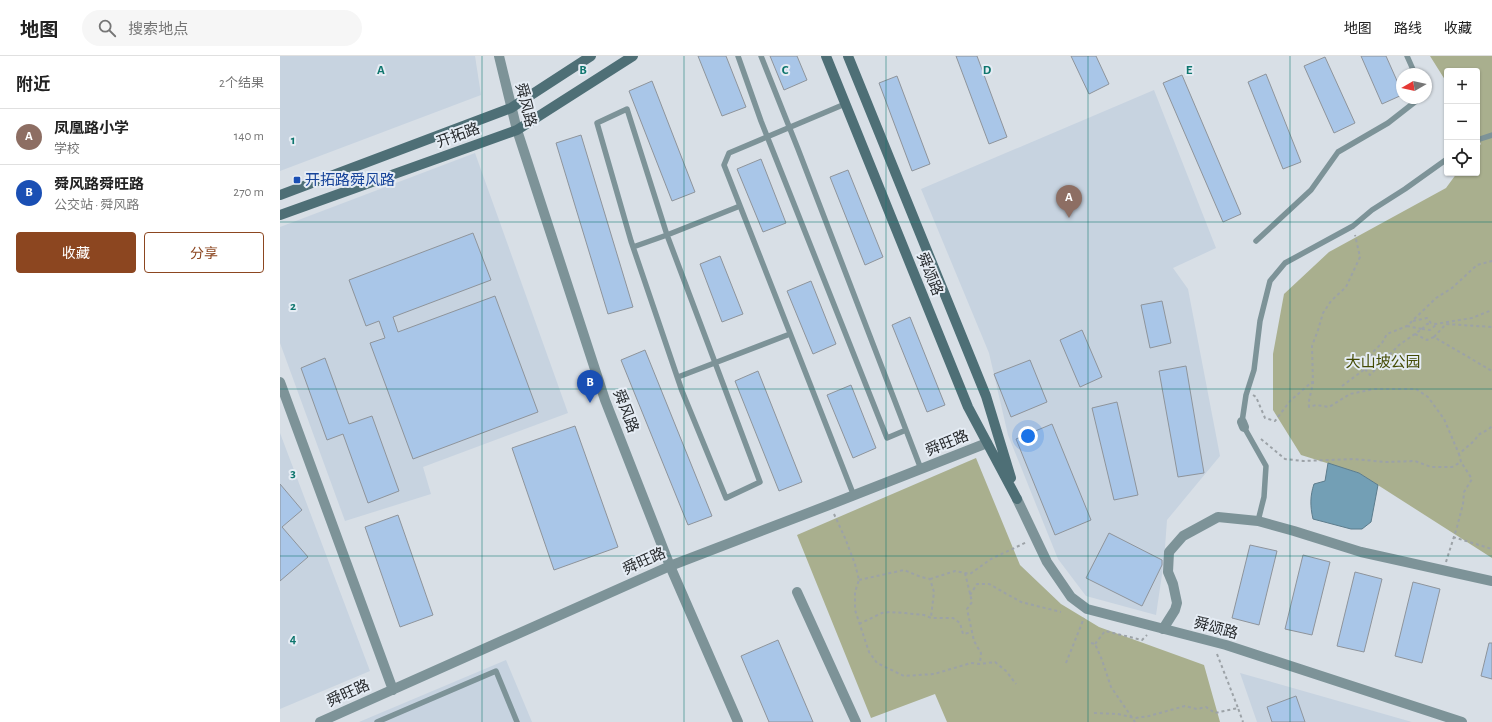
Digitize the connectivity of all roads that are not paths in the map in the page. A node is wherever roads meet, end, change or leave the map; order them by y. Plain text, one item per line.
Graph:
1 (499, 56) edge
2 (591, 56) edge
3 (632, 56) edge
4 (738, 56) edge
5 (761, 56) edge
6 (826, 56) edge
7 (848, 56) edge
8 (1407, 56) edge
9 (1412, 68) edge
10 (846, 104) junction
11 (1412, 104) edge
12 (511, 108) junction
13 (789, 127) junction
14 (517, 130) junction
15 (1492, 135) edge
16 (767, 137) junction
17 (1480, 139) edge
18 (1444, 161) edge
19 (280, 195) edge
20 (740, 206) junction
21 (280, 215) edge
22 (667, 235) junction
23 (1256, 241) dead end
24 (634, 247) junction
25 (790, 334) junction
26 (715, 362) junction
27 (678, 377) junction
28 (280, 382) edge
29 (906, 430) junction
30 (987, 443) junction
31 (921, 469) junction
32 (854, 496) junction
33 (1017, 499) junction
34 (1258, 522) junction
35 (670, 566) junction
36 (1492, 581) edge
37 (797, 592) dead end
38 (1159, 628) junction
39 (393, 690) junction
40 (320, 722) edge
41 (377, 722) edge
42 (517, 722) edge
43 (738, 722) edge
44 (856, 722) edge
45 (1462, 722) edge

1 - 12 street, 舜风路
2 - 12 main road, 开拓路
3 - 14 main road, 开拓路
4 - 16 lane
5 - 13 lane
6 - 10 main road, 舜颂路
7 - 33 main road, 舜颂路
8 - 9 lane
10 - 13 lane
10 - 30 main road, 舜颂路
11 - 23 lane
12 - 14 street, 舜风路
12 - 19 main road, 开拓路
13 - 16 lane
13 - 29 lane
14 - 21 main road, 开拓路
14 - 35 street, 舜风路
15 - 17 lane
16 - 20 lane
16 - 29 lane
18 - 34 lane
20 - 22 lane
20 - 25 lane
22 - 24 lane
22 - 24 lane
22 - 26 lane
24 - 27 lane
25 - 26 lane
25 - 32 lane
26 - 27 lane
26 - 27 lane
28 - 39 street
29 - 31 lane
30 - 31 street, 舜旺路
30 - 33 main road, 舜颂路
31 - 32 street, 舜旺路
32 - 35 street, 舜旺路
33 - 38 street, 舜颂路
34 - 36 street
34 - 38 street
35 - 39 street, 舜旺路
35 - 43 street, 舜风路
37 - 44 street
38 - 45 street, 舜颂路
39 - 40 street, 舜旺路
41 - 42 lane

